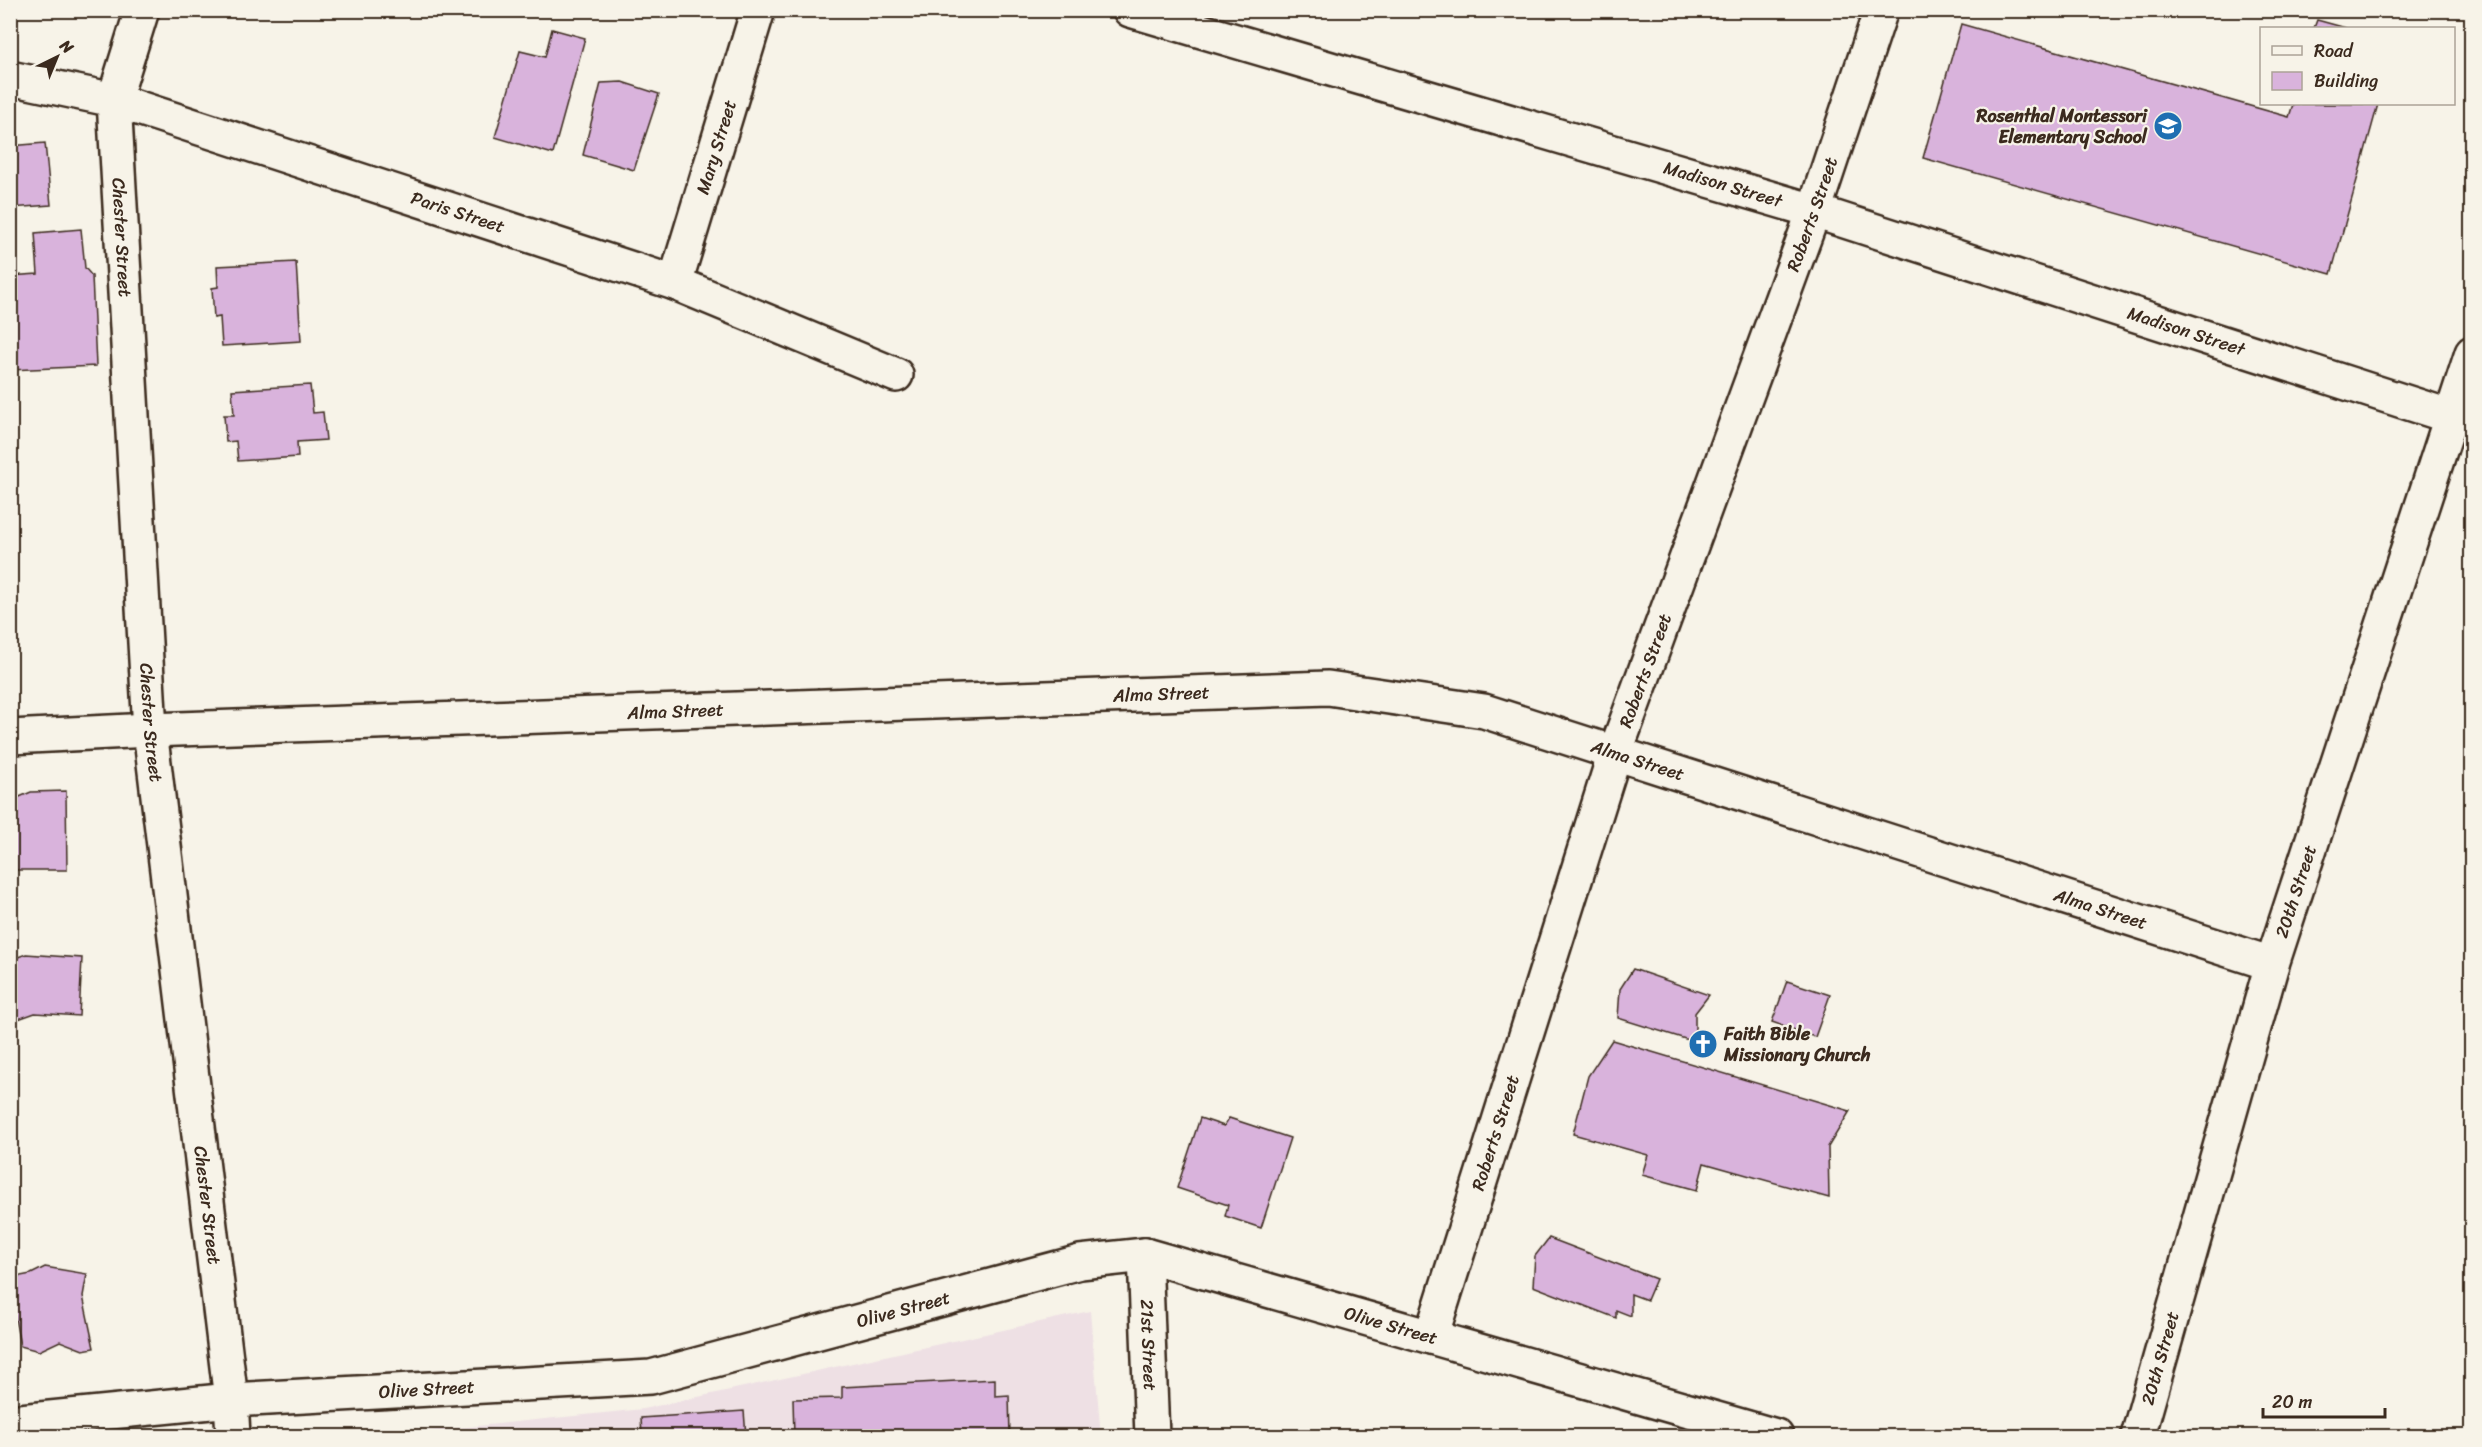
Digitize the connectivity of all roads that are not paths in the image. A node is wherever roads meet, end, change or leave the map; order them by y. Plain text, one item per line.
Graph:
1 (142, 10) edge
2 (758, 10) edge
3 (1130, 10) edge
4 (1881, 10) edge
5 (10, 78) edge
6 (114, 100) junction
7 (1814, 211) junction
8 (675, 283) junction
9 (2472, 353) edge
10 (896, 375) dead end
11 (2449, 416) junction
12 (150, 730) junction
13 (10, 737) edge
14 (1615, 753) junction
15 (2272, 964) junction
16 (1145, 1255) junction
17 (1431, 1337) junction
18 (231, 1400) junction
19 (10, 1422) edge
20 (233, 1437) edge
21 (1152, 1437) edge
22 (1776, 1437) edge
23 (2138, 1437) edge

1 - 6 street, Chester Street
2 - 8 street, Mary Street
3 - 7 street, Madison Street
4 - 7 street, Roberts Street
5 - 6 street, Paris Street
6 - 8 street, Paris Street
6 - 12 street, Chester Street
7 - 11 street, Madison Street
7 - 14 street, Roberts Street
8 - 10 street, Paris Street
9 - 11 street, 20th Street
11 - 15 street, 20th Street
12 - 13 street, Alma Street
12 - 14 street, Alma Street
12 - 18 street, Chester Street
14 - 15 street, Alma Street
14 - 17 street, Roberts Street
15 - 23 street, 20th Street
16 - 17 street, Olive Street
16 - 18 street, Olive Street
16 - 21 street, 21st Street
17 - 22 street, Olive Street
18 - 19 street, Olive Street
18 - 20 street, Chester Street

